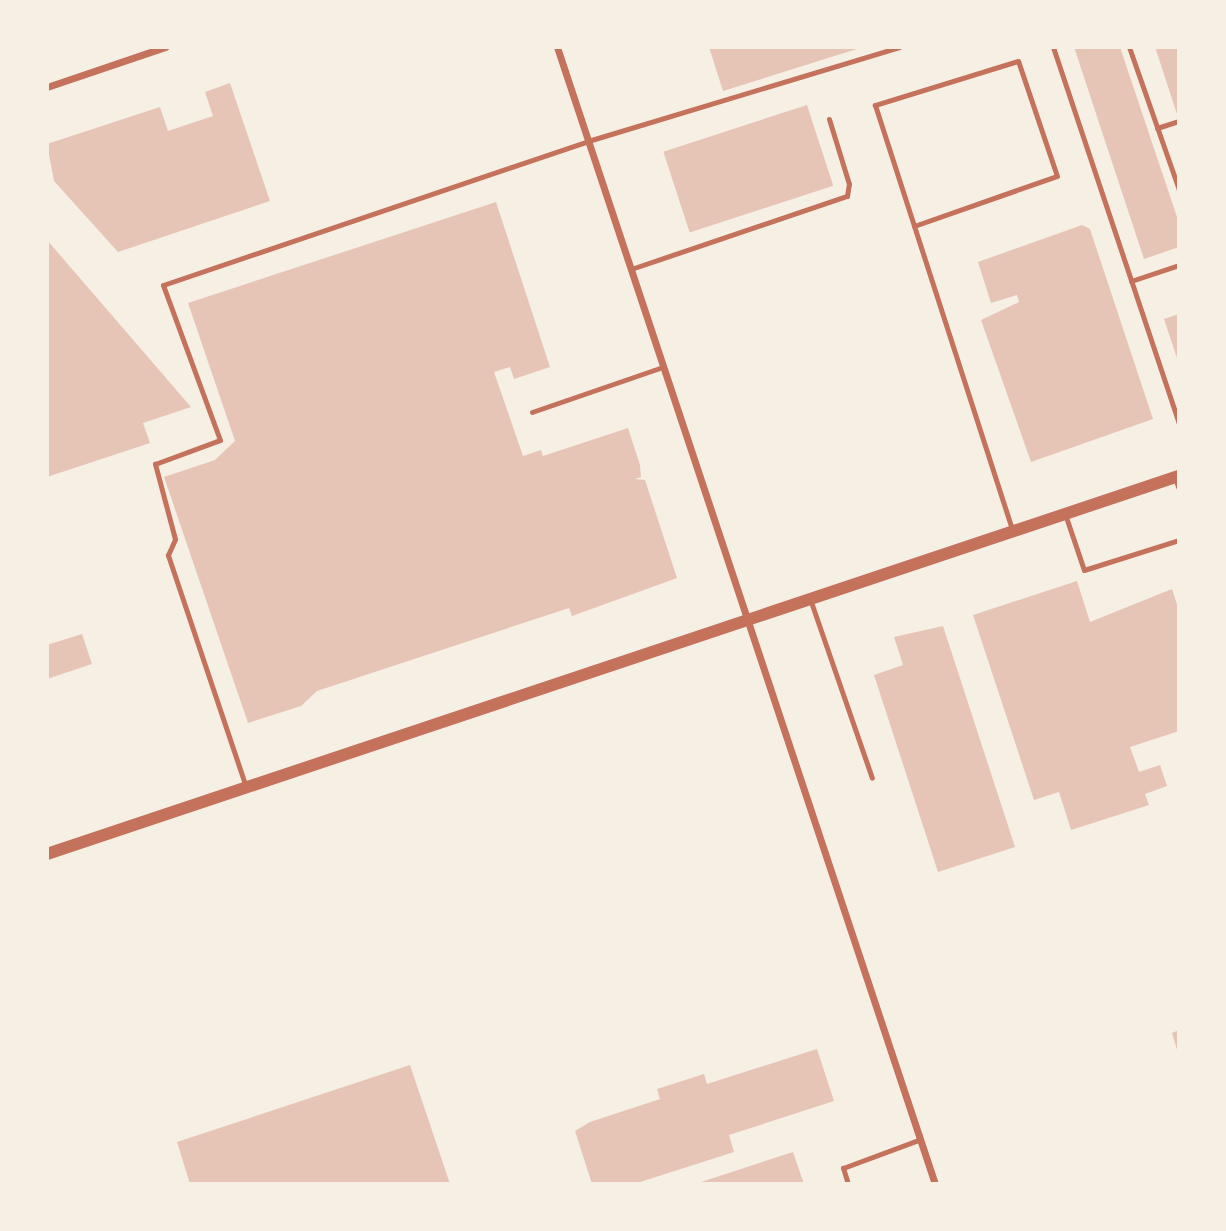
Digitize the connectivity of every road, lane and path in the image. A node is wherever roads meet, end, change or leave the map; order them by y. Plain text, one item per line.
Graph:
1 (165, 47) edge
2 (557, 47) edge
3 (899, 47) edge
4 (1053, 47) edge
5 (1129, 47) edge
6 (47, 87) edge
7 (829, 120) dead end
8 (1179, 121) edge
9 (1157, 128) junction
10 (588, 141) junction
11 (1179, 190) edge
12 (914, 226) junction
13 (1179, 265) edge
14 (631, 269) junction
15 (1131, 281) junction
16 (663, 367) junction
17 (532, 411) dead end
18 (1177, 411) edge
19 (1179, 424) edge
20 (1178, 481) edge
21 (1065, 514) junction
22 (1013, 531) junction
23 (1179, 540) edge
24 (810, 599) junction
25 (744, 621) junction
26 (872, 778) dead end
27 (246, 787) junction
28 (47, 854) edge
29 (921, 1139) junction
30 (848, 1184) edge
31 (934, 1184) edge

1 - 6 street
2 - 10 street
3 - 10 lane
4 - 15 lane
5 - 9 lane
7 - 14 lane
8 - 9 lane
9 - 11 lane
10 - 14 street
10 - 27 lane
12 - 12 lane
12 - 22 lane
13 - 15 lane
14 - 16 street
15 - 18 lane
16 - 17 lane
16 - 25 street
18 - 19 lane
20 - 21 street
21 - 22 street
21 - 23 lane
22 - 24 street
24 - 25 street
24 - 26 lane
25 - 27 street
25 - 29 street
27 - 28 street
29 - 30 lane
29 - 31 street

